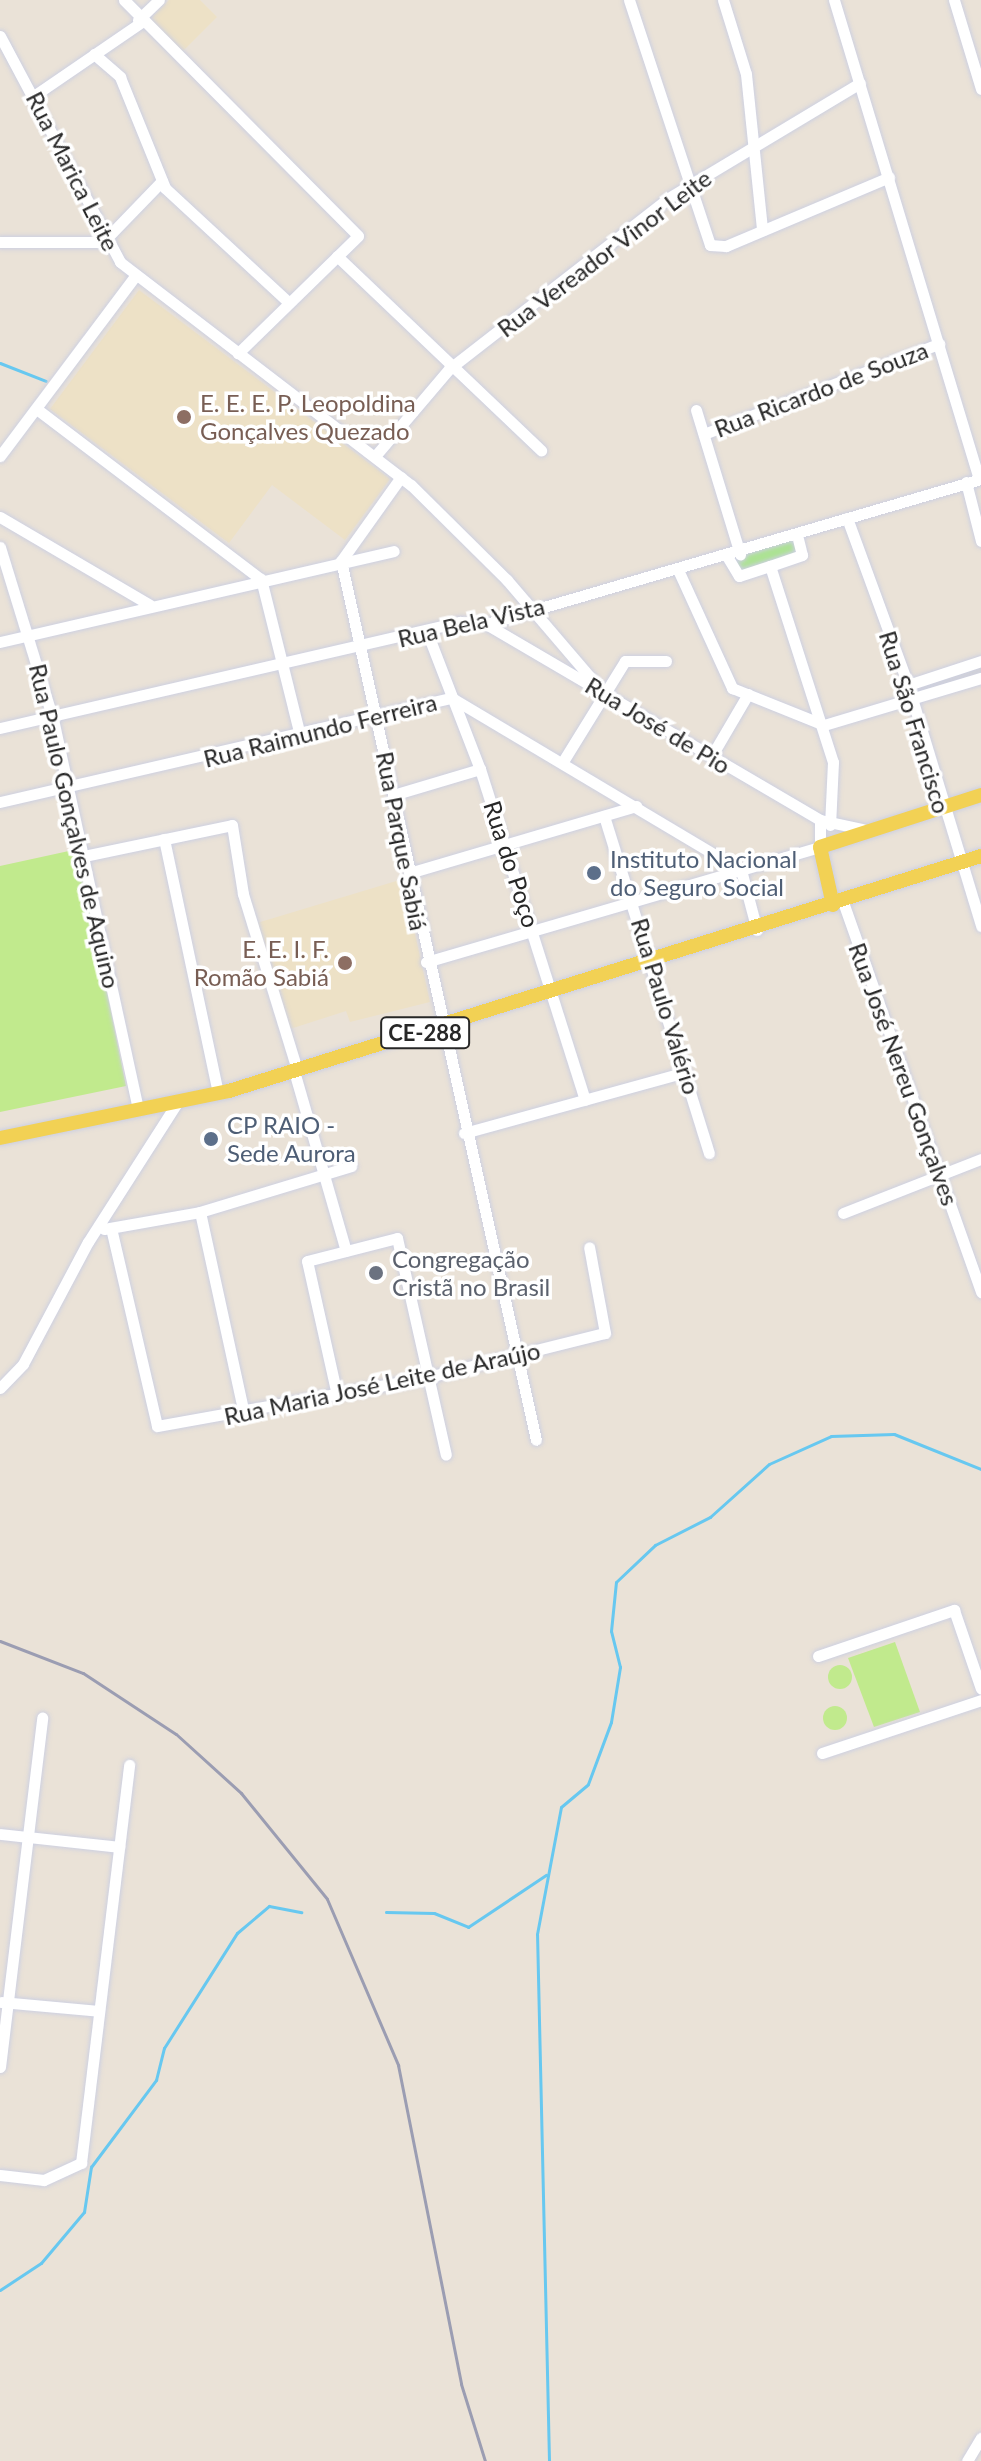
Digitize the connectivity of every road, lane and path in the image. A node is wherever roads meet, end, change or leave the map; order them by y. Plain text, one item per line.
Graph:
1 (124, 0) edge
2 (159, 0) edge
3 (629, 0) edge
4 (723, 0) edge
5 (834, 0) edge
6 (954, 0) edge
7 (139, 21) junction
8 (0, 36) edge
9 (94, 54) junction
10 (860, 83) junction
11 (981, 89) edge
12 (35, 95) junction
13 (752, 144) junction
14 (889, 177) junction
15 (163, 184) junction
16 (691, 184) junction
17 (762, 230) junction
18 (100, 241) junction
19 (0, 242) edge
20 (337, 256) junction
21 (136, 275) junction
22 (289, 303) junction
23 (939, 344) junction
24 (238, 353) junction
25 (455, 366) junction
26 (38, 410) junction
27 (696, 410) dead end
28 (704, 434) junction
29 (541, 450) dead end
30 (376, 455) junction
31 (0, 456) edge
32 (401, 477) junction
33 (980, 479) edge
34 (966, 482) junction
35 (0, 517) edge
36 (847, 518) junction
37 (797, 535) junction
38 (981, 541) edge
39 (0, 547) edge
40 (394, 551) dead end
41 (734, 556) junction
42 (2, 559) edge
43 (341, 561) junction
44 (770, 566) junction
45 (679, 572) junction
46 (261, 579) junction
47 (150, 605) junction
48 (532, 608) junction
49 (486, 624) junction
50 (427, 632) junction
51 (31, 636) junction
52 (0, 642) edge
53 (360, 648) junction
54 (666, 661) dead end
55 (981, 661) edge
56 (284, 665) junction
57 (981, 678) edge
58 (908, 685) junction
59 (604, 692) junction
60 (748, 694) junction
61 (452, 698) junction
62 (908, 703) junction
63 (377, 717) junction
64 (53, 719) junction
65 (824, 725) junction
66 (0, 728) edge
67 (300, 735) junction
68 (711, 757) junction
69 (562, 763) junction
70 (480, 769) junction
71 (69, 788) junction
72 (393, 795) junction
73 (981, 795) edge
74 (0, 802) edge
75 (636, 806) junction
76 (941, 808) junction
77 (604, 816) junction
78 (825, 823) junction
79 (895, 823) junction
80 (164, 839) junction
81 (505, 844) junction
82 (820, 847) junction
83 (84, 856) junction
84 (981, 856) edge
85 (958, 864) junction
86 (741, 870) junction
87 (409, 873) junction
88 (634, 901) junction
89 (977, 902) edge
90 (838, 904) junction
91 (981, 926) edge
92 (534, 930) junction
93 (757, 930) junction
94 (426, 962) junction
95 (654, 963) junction
96 (553, 994) junction
97 (440, 1028) junction
98 (296, 1071) junction
99 (686, 1072) junction
100 (218, 1093) junction
101 (585, 1100) junction
102 (178, 1101) junction
103 (138, 1108) junction
104 (464, 1133) junction
105 (0, 1138) edge
106 (709, 1153) dead end
107 (981, 1159) edge
108 (351, 1166) dead end
109 (325, 1174) junction
110 (941, 1175) junction
111 (200, 1212) junction
112 (843, 1213) dead end
113 (111, 1228) junction
114 (95, 1230) junction
115 (589, 1247) dead end
116 (346, 1251) junction
117 (981, 1292) edge
118 (517, 1356) junction
119 (428, 1377) junction
120 (0, 1388) edge
121 (337, 1395) junction
122 (244, 1413) junction
123 (536, 1440) dead end
124 (446, 1455) dead end
125 (818, 1656) dead end
126 (981, 1689) edge
127 (981, 1700) edge
128 (42, 1718) dead end
129 (822, 1753) dead end
130 (129, 1765) dead end
131 (0, 1834) edge
132 (27, 1837) junction
133 (119, 1847) junction
134 (4, 2002) edge
135 (99, 2011) junction
136 (0, 2067) edge
137 (0, 2175) edge
138 (981, 2438) edge
139 (967, 2461) edge

1 - 7 street
2 - 7 street
3 - 16 street
4 - 13 street
5 - 10 street
6 - 11 street
7 - 9 street
7 - 20 street
8 - 12 street, Rua Marica Leite
9 - 12 street
9 - 15 street
10 - 13 street, Rua Vereador Vinor Leite
10 - 14 street
12 - 18 street, Rua Marica Leite
13 - 16 street, Rua Vereador Vinor Leite
13 - 17 street
14 - 17 street
14 - 23 street
15 - 18 street
15 - 22 street
16 - 17 street
16 - 25 street, Rua Vereador Vinor Leite
18 - 19 street
18 - 21 street, Rua Marica Leite
20 - 22 street
20 - 25 street
21 - 24 street, Rua Marica Leite
21 - 26 street
22 - 24 street
23 - 28 street, Rua Ricardo de Souza
23 - 33 street
24 - 30 street, Rua Marica Leite
25 - 29 street
25 - 30 street, Rua Vereador Vinor Leite
26 - 31 street
26 - 46 street
27 - 28 street
28 - 41 street
30 - 32 street, Rua Marica Leite
32 - 43 street
32 - 48 street, Rua Marica Leite
33 - 34 street, Rua Bela Vista
34 - 36 street, Rua Bela Vista
34 - 38 street
35 - 47 street
36 - 37 street, Rua Bela Vista
36 - 58 street, Rua São Francisco
37 - 41 street, Rua Bela Vista
37 - 44 street
39 - 42 street, Rua Paulo Gonçalves de Aquino
40 - 43 street
41 - 44 street
41 - 45 street, Rua Bela Vista
42 - 51 street, Rua Paulo Gonçalves de Aquino
43 - 46 street
43 - 53 street, Rua Parque Sabiá
44 - 65 street, Rua José Nereu Gonçalves
45 - 48 street, Rua Bela Vista
45 - 60 street
46 - 47 street
46 - 56 street
47 - 51 street
48 - 49 street, Rua Bela Vista
48 - 59 street, Rua Marica Leite
49 - 50 street, Rua Bela Vista
49 - 59 street, Rua José de Pio
50 - 53 street, Rua Bela Vista
50 - 61 street, Rua do Poço
51 - 52 street
51 - 64 street, Rua Paulo Gonçalves de Aquino
53 - 56 street, Rua Bela Vista
53 - 63 street, Rua Parque Sabiá
54 - 59 street
55 - 58 street
56 - 64 street, Rua Bela Vista
56 - 67 street
57 - 62 street
58 - 62 street, Rua São Francisco
59 - 68 street, Rua José de Pio
59 - 69 street
60 - 65 street
60 - 68 street
61 - 63 street, Rua Raimundo Ferreira
61 - 69 street, Rua Raimundo Ferreira
61 - 70 street, Rua do Poço
62 - 65 street
62 - 76 street, Rua São Francisco
63 - 67 street, Rua Raimundo Ferreira
63 - 72 street, Rua Parque Sabiá
64 - 66 street, Rua Bela Vista
64 - 71 street, Rua Paulo Gonçalves de Aquino
65 - 78 street, Rua José Nereu Gonçalves
67 - 71 street, Rua Raimundo Ferreira
68 - 78 street, Rua José de Pio
69 - 75 street, Rua Raimundo Ferreira
70 - 72 street
70 - 81 street, Rua do Poço
71 - 74 street, Rua Raimundo Ferreira
71 - 83 street, Rua Paulo Gonçalves de Aquino
72 - 87 street, Rua Parque Sabiá
73 - 76 main road
75 - 77 street
75 - 86 street, Rua Raimundo Ferreira
76 - 79 main road
76 - 85 street, Rua São Francisco
77 - 81 street
77 - 88 street, Rua Paulo Valério
78 - 79 street
78 - 82 street, Rua José Nereu Gonçalves
79 - 82 main road
80 - 83 street
80 - 98 street
80 - 100 street
81 - 87 street
81 - 92 street, Rua do Poço
82 - 86 street
82 - 90 main road, Rua José Nereu Gonçalves
83 - 103 street, Rua Paulo Gonçalves de Aquino
84 - 85 main road, CE-288
85 - 89 street, Rua São Francisco
85 - 90 main road, CE-288
86 - 88 street
86 - 93 street
87 - 94 street, Rua Parque Sabiá
88 - 92 street
88 - 95 street, Rua Paulo Valério
89 - 91 street, Rua São Francisco
90 - 93 main road, CE-288
90 - 110 street, Rua José Nereu Gonçalves
92 - 94 street
92 - 96 street, Rua do Poço
93 - 95 main road, CE-288
94 - 97 street, Rua Parque Sabiá
95 - 96 main road, CE-288
95 - 99 street, Rua Paulo Valério
96 - 97 main road, CE-288
96 - 101 street, Rua do Poço
97 - 98 main road, CE-288
97 - 104 street, Rua Parque Sabiá
98 - 100 main road, CE-288
98 - 109 street
99 - 101 street
99 - 106 street, Rua Paulo Valério
100 - 102 main road, CE-288
101 - 104 street
102 - 103 main road, CE-288
102 - 114 street
103 - 105 main road, CE-288
104 - 118 street, Rua Parque Sabiá
107 - 110 street
108 - 109 street
109 - 111 street
109 - 116 street
110 - 112 street
110 - 117 street, Rua José Nereu Gonçalves
111 - 113 street
111 - 122 street
113 - 114 street
113 - 122 street, Rua Maria José Leite de Araújo
114 - 120 street
115 - 118 street, Rua Maria José Leite de Araújo
116 - 119 street
116 - 121 street
118 - 119 street, Rua Maria José Leite de Araújo
118 - 123 street, Rua Parque Sabiá
119 - 121 street, Rua Maria José Leite de Araújo
119 - 124 street
121 - 122 street, Rua Maria José Leite de Araújo
125 - 126 street
127 - 129 street
128 - 132 street
130 - 133 street
131 - 132 street
132 - 133 street
132 - 134 street
133 - 135 street
134 - 135 street
134 - 136 street
135 - 137 street
138 - 139 street

